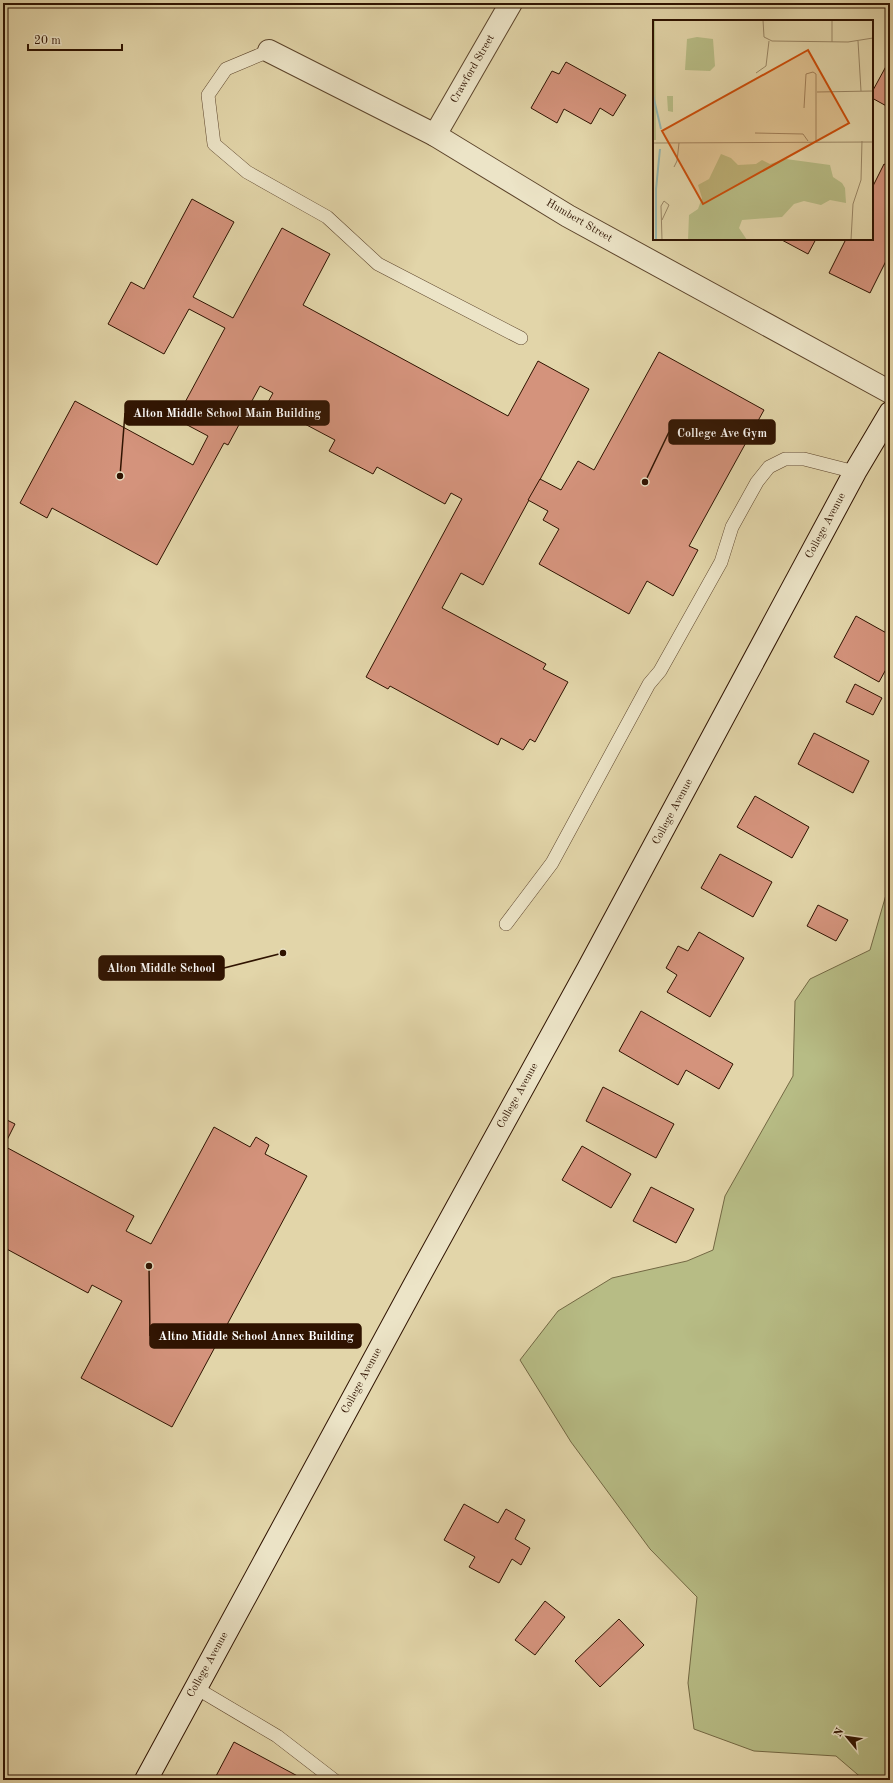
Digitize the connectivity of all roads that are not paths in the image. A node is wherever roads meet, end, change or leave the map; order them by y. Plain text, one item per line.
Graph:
1 (511, 3) edge
2 (269, 51) joint
3 (435, 135) junction
4 (521, 338) dead end
5 (890, 392) edge
6 (890, 413) edge
7 (855, 472) junction
8 (506, 924) dead end
9 (196, 1688) junction
10 (146, 1780) edge
11 (334, 1780) edge

1 - 3 main road, Crawford Street
2 - 3 main road, Humbert Street
2 - 4 lane
3 - 5 main road, Humbert Street
6 - 7 main road, College Avenue
7 - 8 lane
7 - 9 main road, College Avenue
9 - 10 main road, College Avenue
9 - 11 lane

